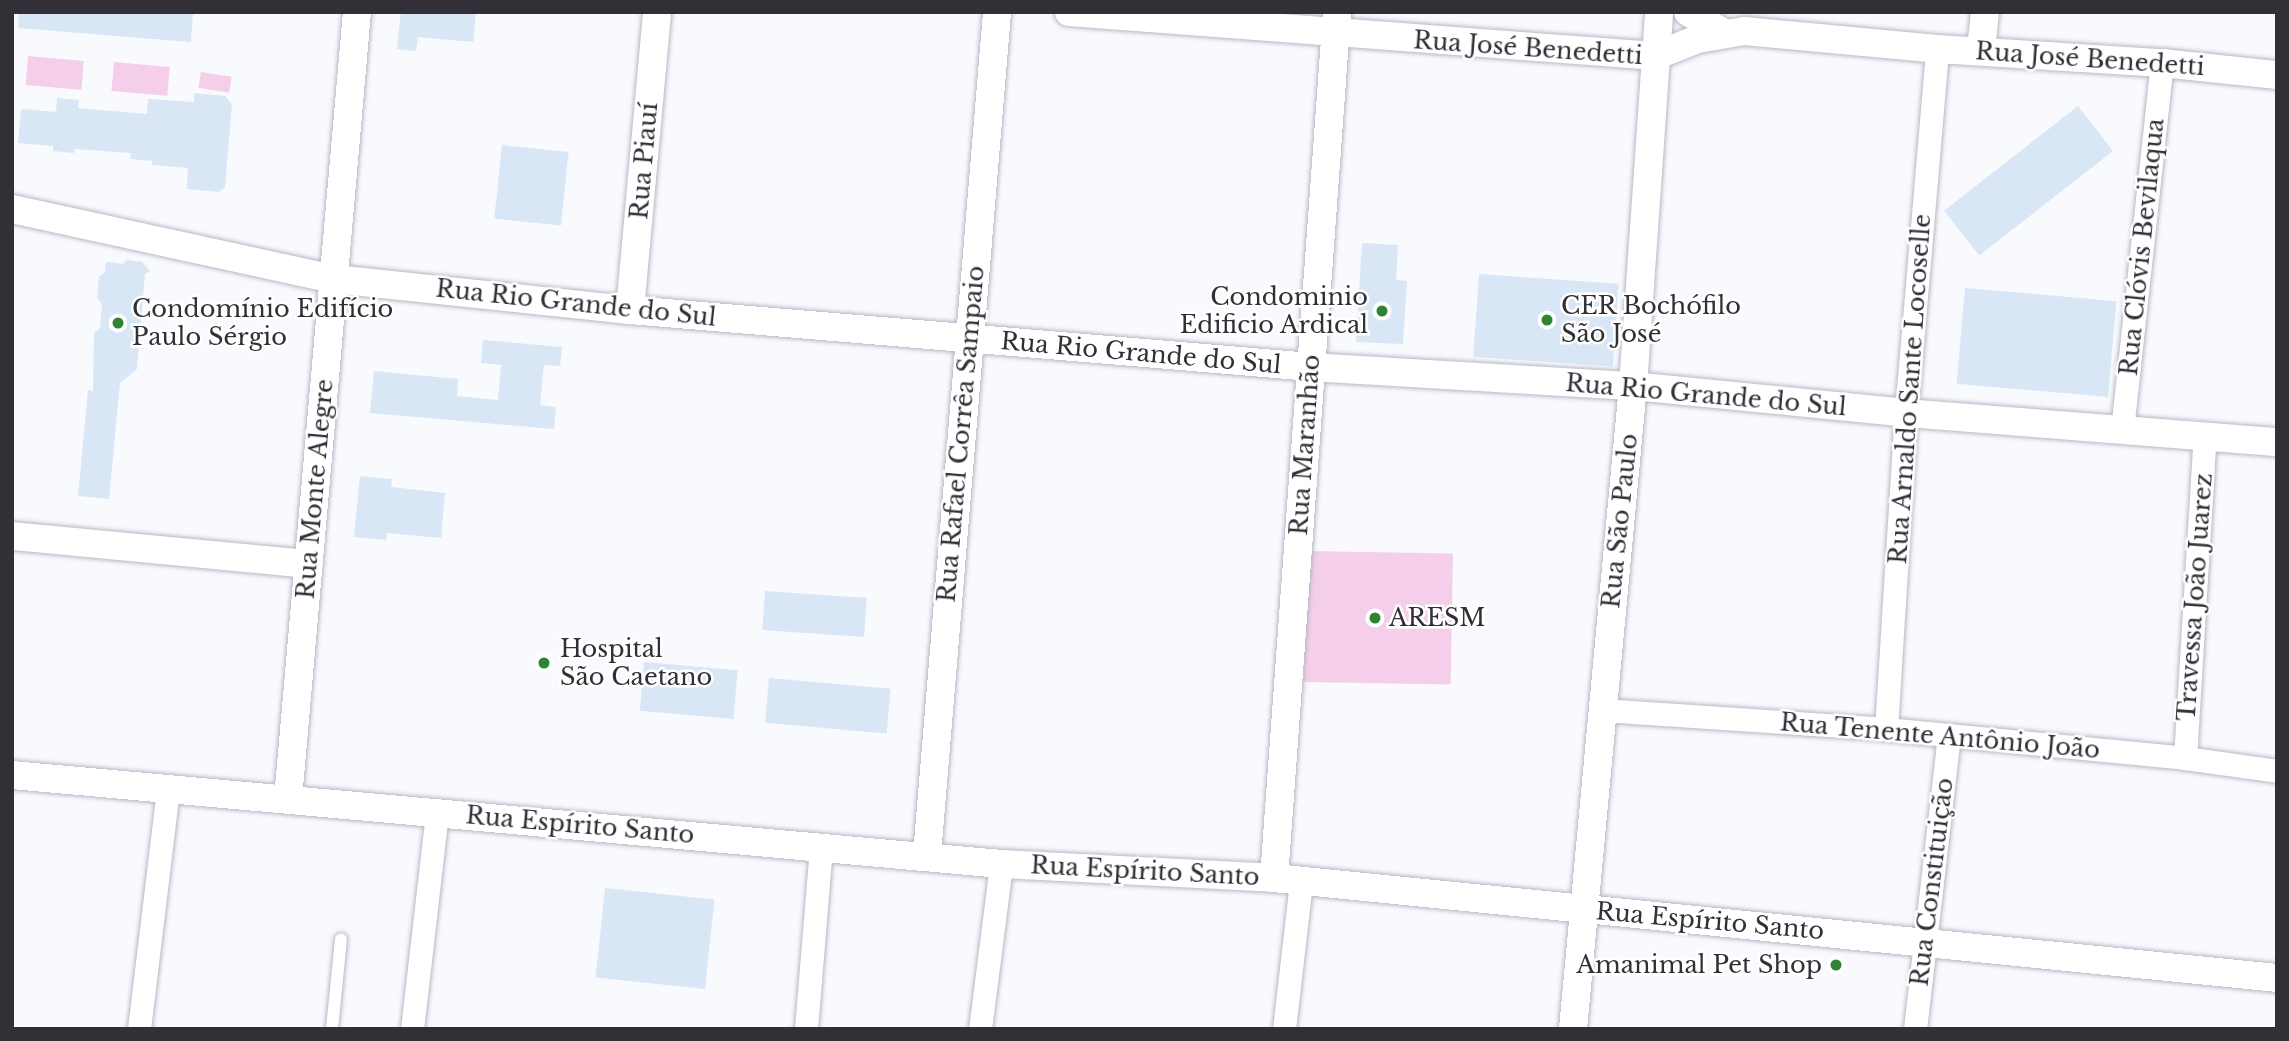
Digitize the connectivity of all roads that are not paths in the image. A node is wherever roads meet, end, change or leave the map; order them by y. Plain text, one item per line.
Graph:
1 (357, 12) edge
2 (657, 12) edge
3 (996, 12) edge
4 (1069, 12) edge
5 (1659, 12) edge
6 (1688, 12) edge
7 (1984, 12) edge
8 (1336, 23) edge
9 (1724, 33) junction
10 (1937, 49) junction
11 (1981, 50) junction
12 (1655, 56) junction
13 (2162, 63) junction
14 (2277, 75) edge
15 (12, 209) edge
16 (334, 279) junction
17 (630, 310) junction
18 (969, 338) junction
19 (1311, 367) junction
20 (1633, 386) junction
21 (1906, 413) junction
22 (2122, 430) junction
23 (2205, 435) junction
24 (2277, 442) edge
25 (12, 536) edge
26 (309, 564) junction
27 (1602, 710) junction
28 (1886, 729) junction
29 (1950, 735) junction
30 (2185, 758) junction
31 (2277, 771) edge
32 (12, 775) edge
33 (168, 789) junction
34 (288, 799) junction
35 (437, 812) junction
36 (821, 847) junction
37 (927, 855) junction
38 (1002, 864) junction
39 (1287, 880) junction
40 (1584, 910) junction
41 (341, 939) dead end
42 (1926, 942) junction
43 (2277, 978) edge
44 (139, 1029) edge
45 (332, 1029) edge
46 (412, 1029) edge
47 (806, 1029) edge
48 (980, 1029) edge
49 (1284, 1029) edge
50 (1573, 1029) edge
51 (1914, 1029) edge

1 - 16 street, Rua Monte Alegre
2 - 17 street, Rua Piauí
3 - 18 street, Rua Rafael Corrêa Sampaio
4 - 8 street, Rua José Benedetti
5 - 12 street, Rua São Paulo
6 - 9 street
7 - 11 street
8 - 12 street, Rua José Benedetti
8 - 19 street, Rua Maranhão
9 - 10 street, Rua José Benedetti
9 - 12 street, Rua José Benedetti
10 - 11 street, Rua José Benedetti
10 - 21 street, Rua Arnaldo Sante Locoselle
11 - 13 street, Rua José Benedetti
12 - 20 street, Rua São Paulo
13 - 14 street, Rua José Benedetti
13 - 22 street, Rua Clóvis Bevilaqua
15 - 16 street, Rua Rio Grande do Sul
16 - 17 street, Rua Rio Grande do Sul
16 - 26 street, Rua Monte Alegre
17 - 18 street, Rua Rio Grande do Sul
18 - 19 street, Rua Rio Grande do Sul
18 - 37 street, Rua Rafael Corrêa Sampaio
19 - 20 street, Rua Rio Grande do Sul
19 - 39 street, Rua Maranhão
20 - 21 street, Rua Rio Grande do Sul
20 - 27 street, Rua São Paulo
21 - 22 street, Rua Rio Grande do Sul
21 - 28 street, Rua Arnaldo Sante Locoselle
22 - 23 street, Rua Rio Grande do Sul
23 - 24 street, Rua Rio Grande do Sul
23 - 30 street, Travessa João Juarez
25 - 26 street
26 - 34 street, Rua Monte Alegre
27 - 28 street, Rua Tenente Antônio João
27 - 40 street, Rua São Paulo
28 - 29 street, Rua Tenente Antônio João
29 - 30 street, Rua Tenente Antônio João
29 - 42 street, Rua Constituição
30 - 31 street, Rua Tenente Antônio João
32 - 33 street, Rua Espírito Santo
33 - 34 street, Rua Espírito Santo
33 - 44 street
34 - 35 street, Rua Espírito Santo
35 - 36 street, Rua Espírito Santo
35 - 46 street
36 - 37 street, Rua Espírito Santo
36 - 47 street
37 - 38 street, Rua Espírito Santo
38 - 39 street, Rua Espírito Santo
38 - 48 street
39 - 40 street, Rua Espírito Santo
39 - 49 street
40 - 42 street, Rua Espírito Santo
40 - 50 street, Rua São Paulo
41 - 45 lane
42 - 43 street, Rua Espírito Santo
42 - 51 street, Rua Constituição

